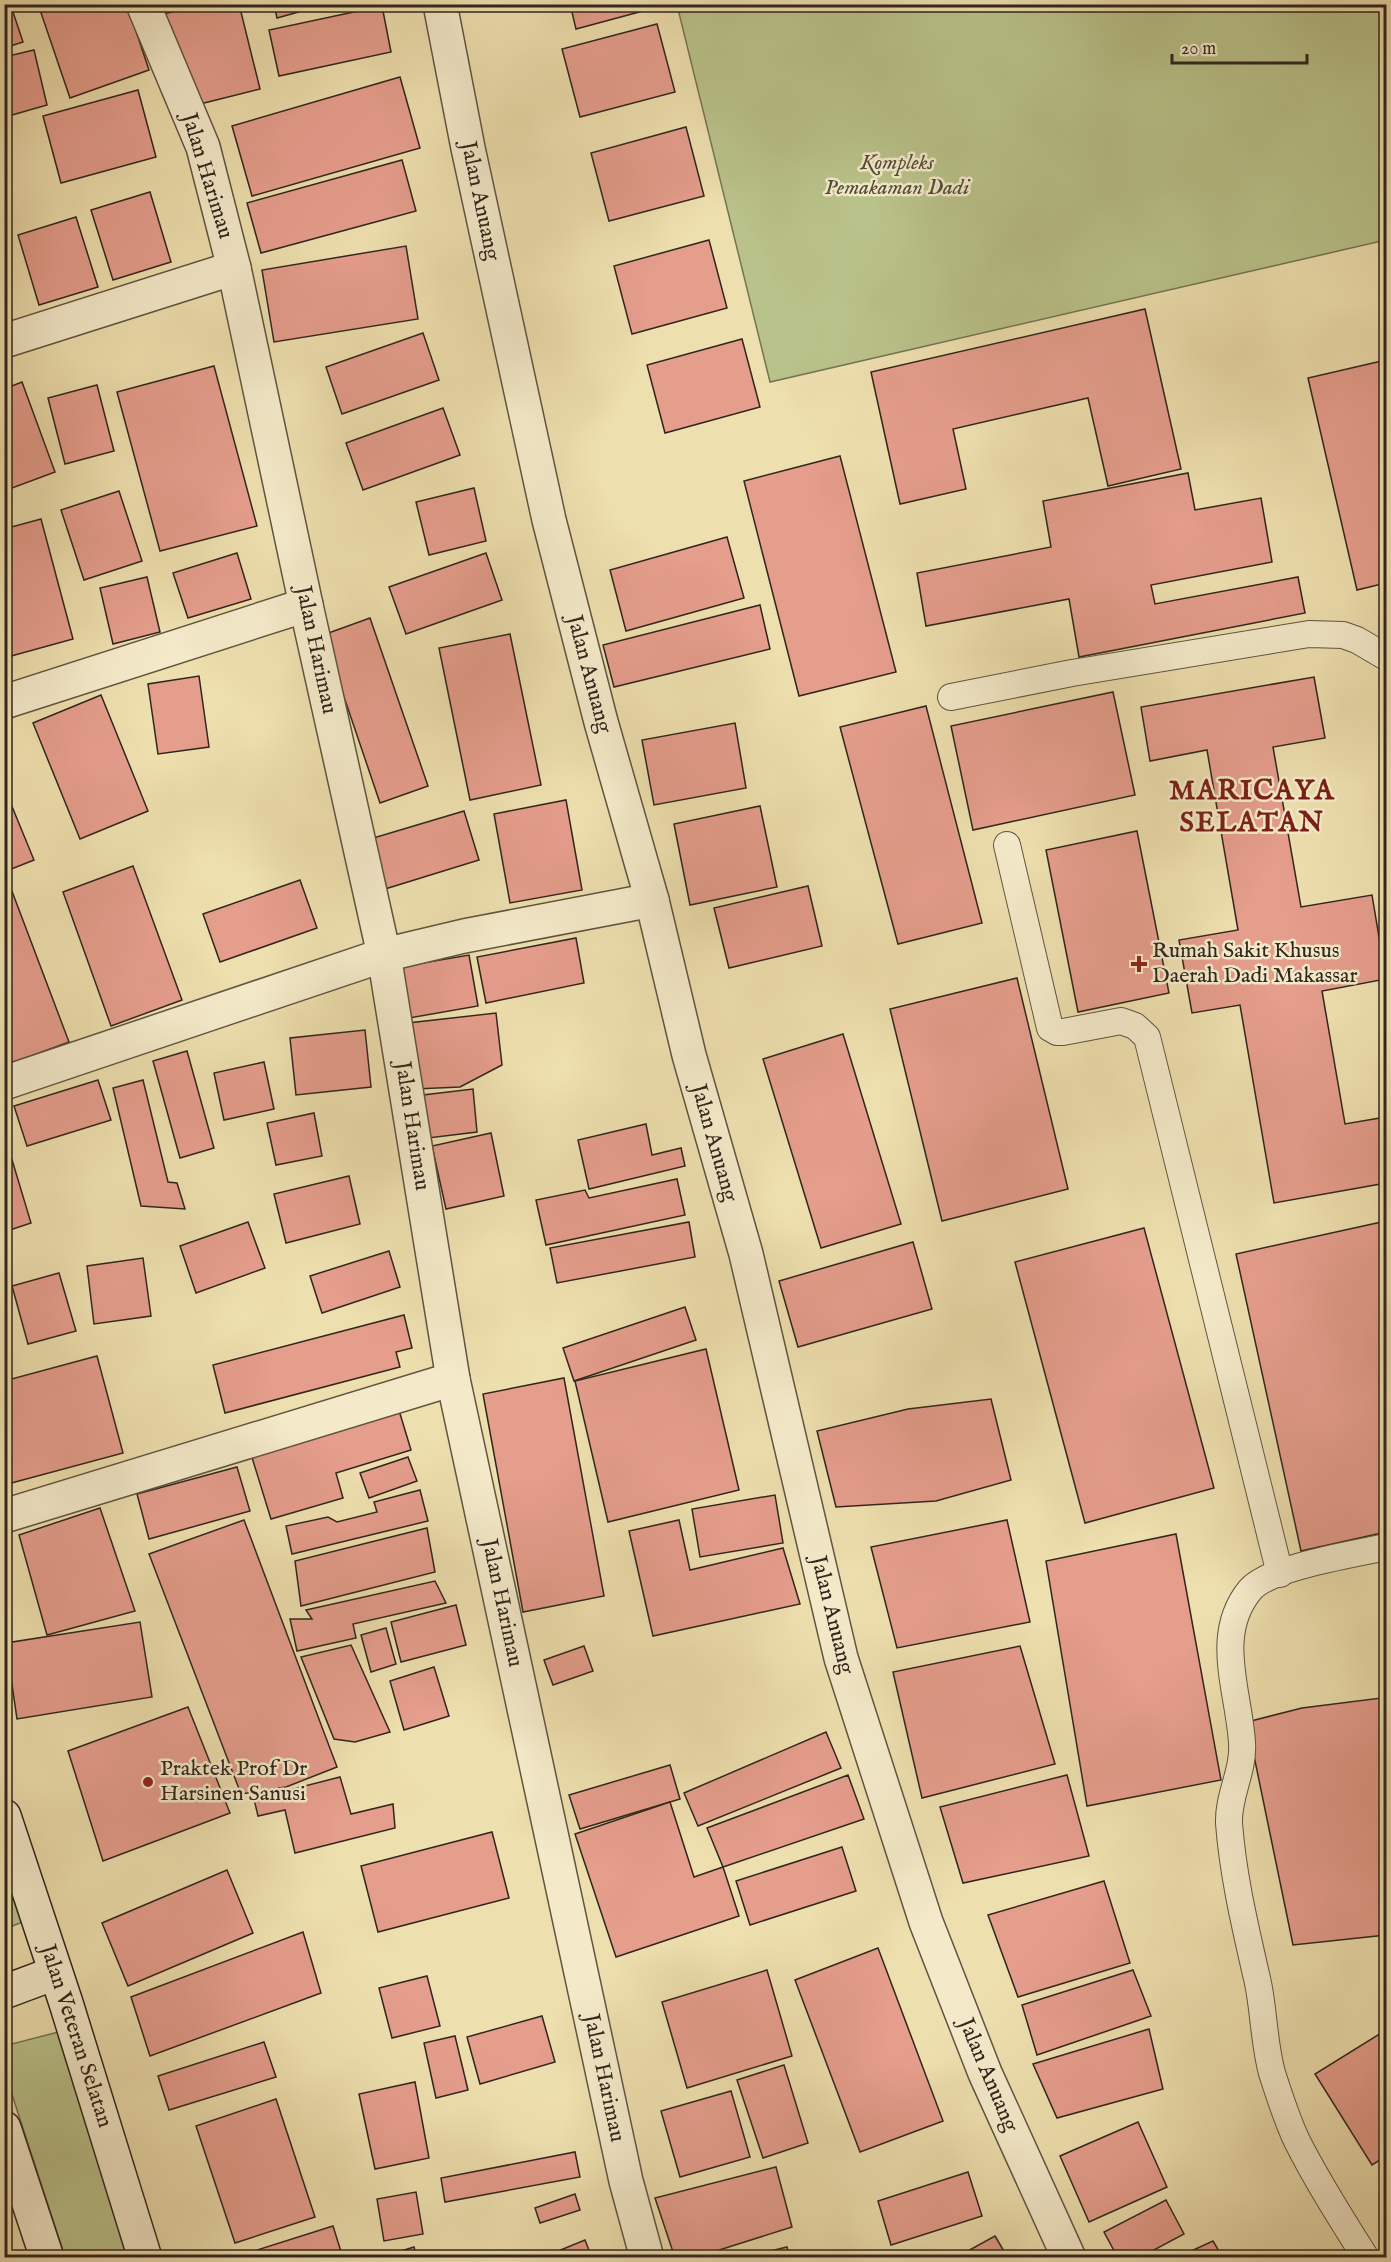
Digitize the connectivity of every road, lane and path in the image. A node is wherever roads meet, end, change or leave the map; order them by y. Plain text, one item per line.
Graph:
1 (143, 4) edge
2 (440, 4) edge
3 (234, 268) junction
4 (4, 341) edge
5 (306, 605) junction
6 (1386, 657) edge
7 (951, 697) dead end
8 (4, 702) edge
9 (1007, 845) dead end
10 (652, 900) junction
11 (384, 956) junction
12 (4, 1083) edge
13 (453, 1379) junction
14 (4, 1516) edge
15 (1386, 1546) edge
16 (1280, 1574) junction
17 (4, 1816) edge
18 (56, 1973) junction
19 (4, 1992) edge
20 (4, 2128) edge
21 (47, 2258) edge
22 (145, 2258) edge
23 (647, 2258) edge
24 (1069, 2258) edge
25 (1366, 2258) edge

1 - 3 street, Jalan Harimau
2 - 10 street, Jalan Anuang
3 - 4 street
3 - 5 street, Jalan Harimau
5 - 8 street
5 - 11 street, Jalan Harimau
6 - 7 lane
9 - 16 lane
10 - 11 street
10 - 24 street, Jalan Anuang
11 - 12 street
11 - 13 street, Jalan Harimau
13 - 14 street
13 - 23 street, Jalan Harimau
15 - 16 lane
16 - 25 lane
17 - 18 street, Jalan Veteran Selatan
18 - 19 street
18 - 22 street, Jalan Veteran Selatan
20 - 21 street

